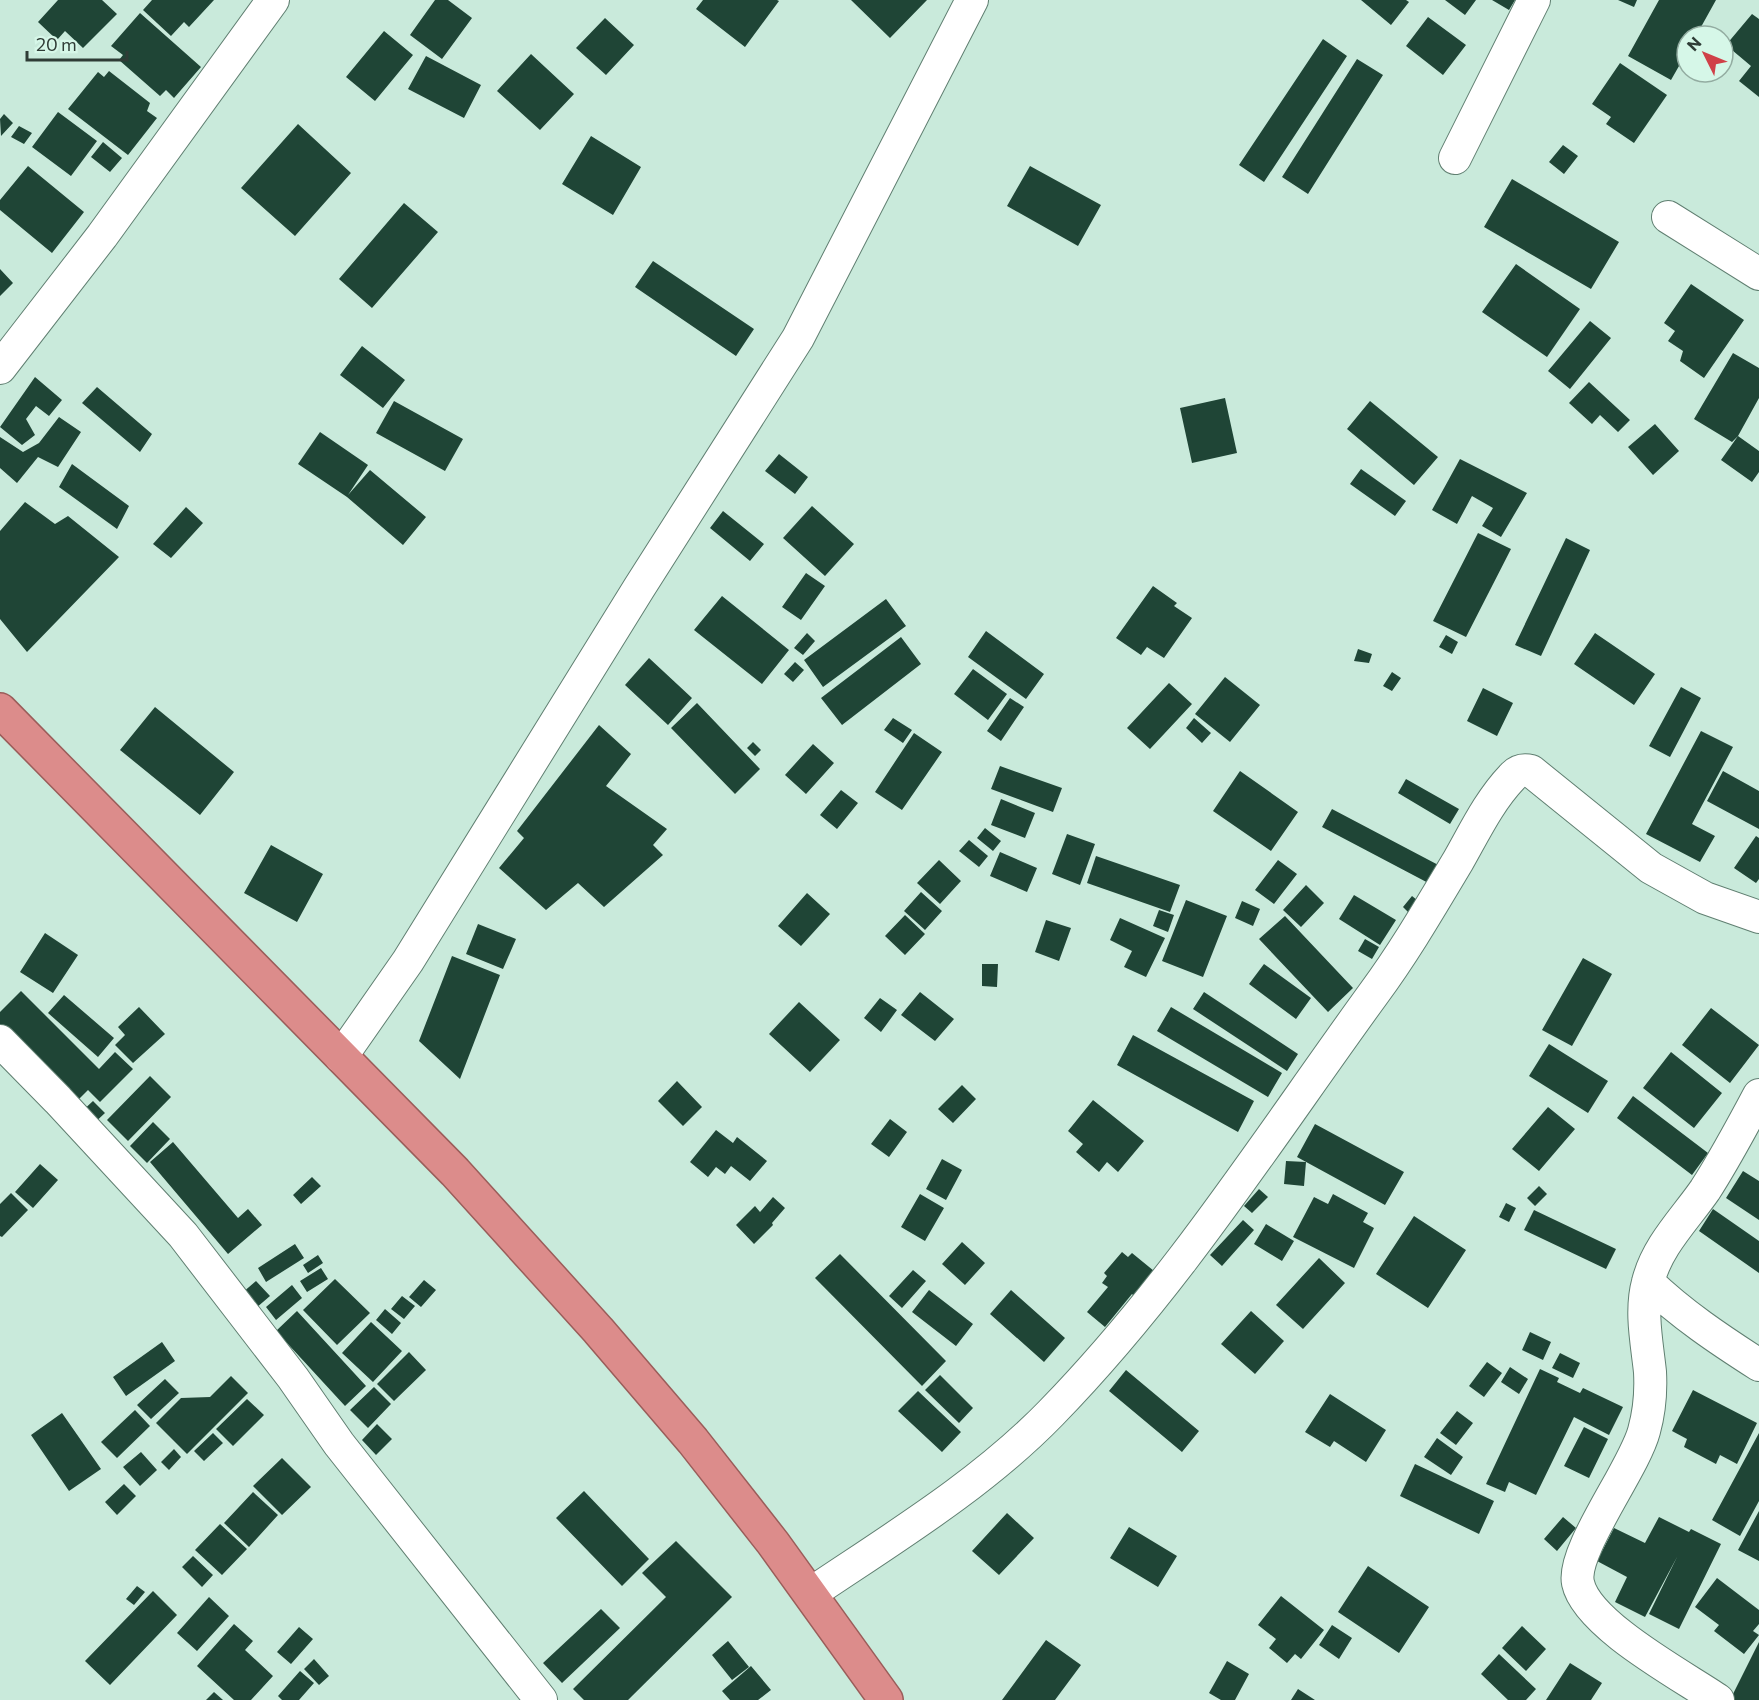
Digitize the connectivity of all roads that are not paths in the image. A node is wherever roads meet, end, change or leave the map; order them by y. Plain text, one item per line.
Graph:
1 (273, 0) edge
2 (972, 0) edge
3 (1534, 0) edge
4 (1455, 158) dead end
5 (1668, 218) dead end
6 (1759, 274) edge
7 (0, 368) edge
8 (0, 710) edge
9 (1759, 917) edge
10 (0, 1041) edge
11 (341, 1057) junction
12 (1759, 1095) edge
13 (1648, 1282) junction
14 (1759, 1365) edge
15 (810, 1594) junction
16 (540, 1700) edge
17 (886, 1700) edge
18 (1718, 1700) edge

1 - 7 street
2 - 11 street
3 - 4 street
5 - 6 street
8 - 11 highway
9 - 15 street
10 - 16 street
11 - 15 highway
12 - 13 street
13 - 14 street
13 - 18 street
15 - 17 highway

